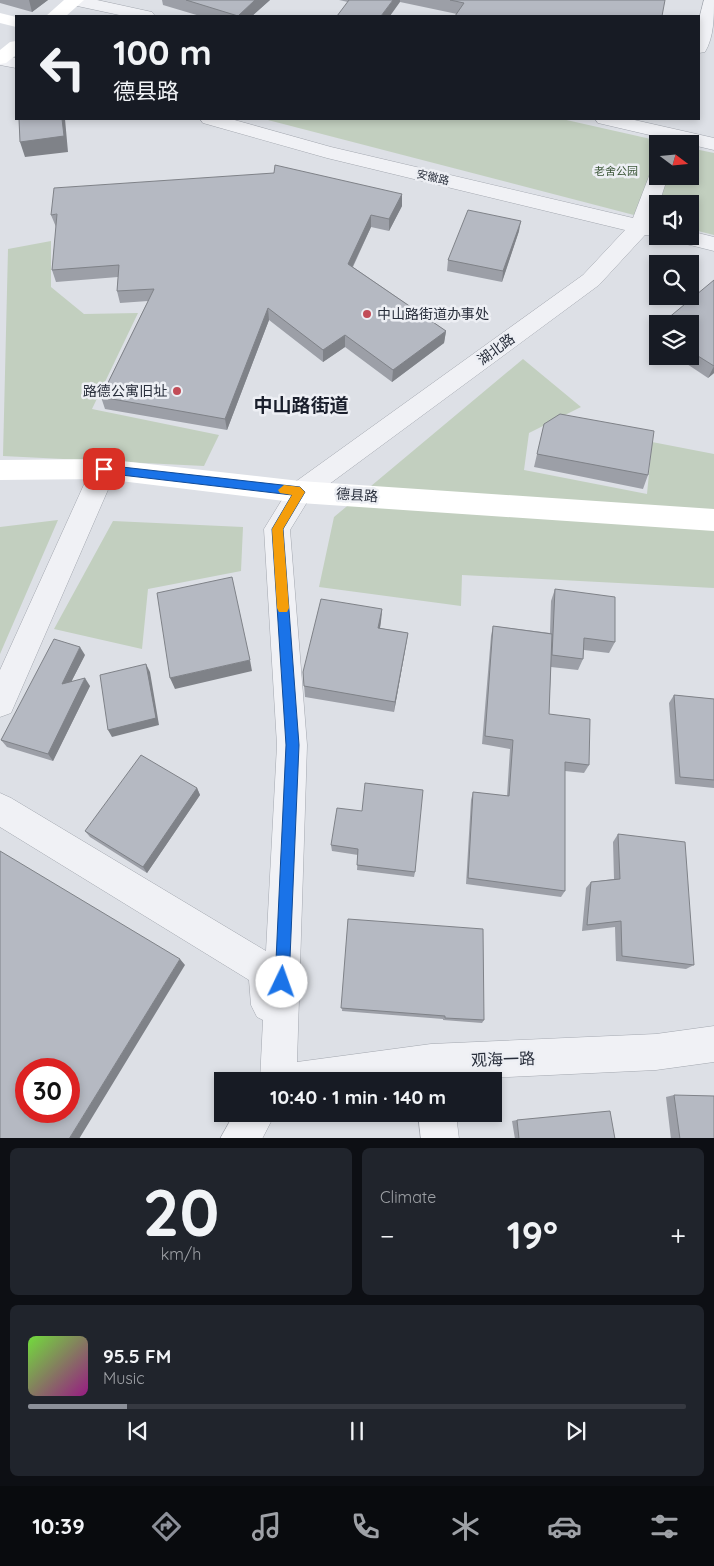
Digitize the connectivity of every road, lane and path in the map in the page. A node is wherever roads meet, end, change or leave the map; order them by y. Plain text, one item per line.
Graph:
1 (74, 0) edge
2 (713, 0) edge
3 (56, 15) edge
4 (142, 15) edge
5 (0, 18) edge
6 (15, 22) edge
7 (700, 45) edge
8 (12, 50) edge
9 (0, 59) edge
10 (214, 120) edge
11 (610, 120) edge
12 (673, 132) edge
13 (714, 144) edge
14 (649, 228) edge
15 (699, 240) edge
16 (714, 244) edge
17 (104, 469) junction
18 (0, 470) edge
19 (300, 492) junction
20 (714, 520) edge
21 (0, 703) edge
22 (0, 809) edge
23 (714, 1044) edge
24 (432, 1071) edge
25 (277, 1072) edge
26 (278, 1072) edge
27 (418, 1072) edge
28 (250, 1122) edge
29 (438, 1122) edge
30 (239, 1138) edge
31 (440, 1138) edge

1 - 3 street
1 - 4 street
2 - 7 street
5 - 6 street
8 - 9 street
10 - 14 street, 安徽路
11 - 12 street
12 - 13 street
14 - 19 street, 湖北路
15 - 16 street
17 - 18 street, 德县路
17 - 19 street, 德县路
17 - 21 street
19 - 20 street, 德县路
19 - 26 street
22 - 25 street
23 - 24 street, 观海一路
24 - 27 street, 观海一路
28 - 30 street
29 - 31 street

